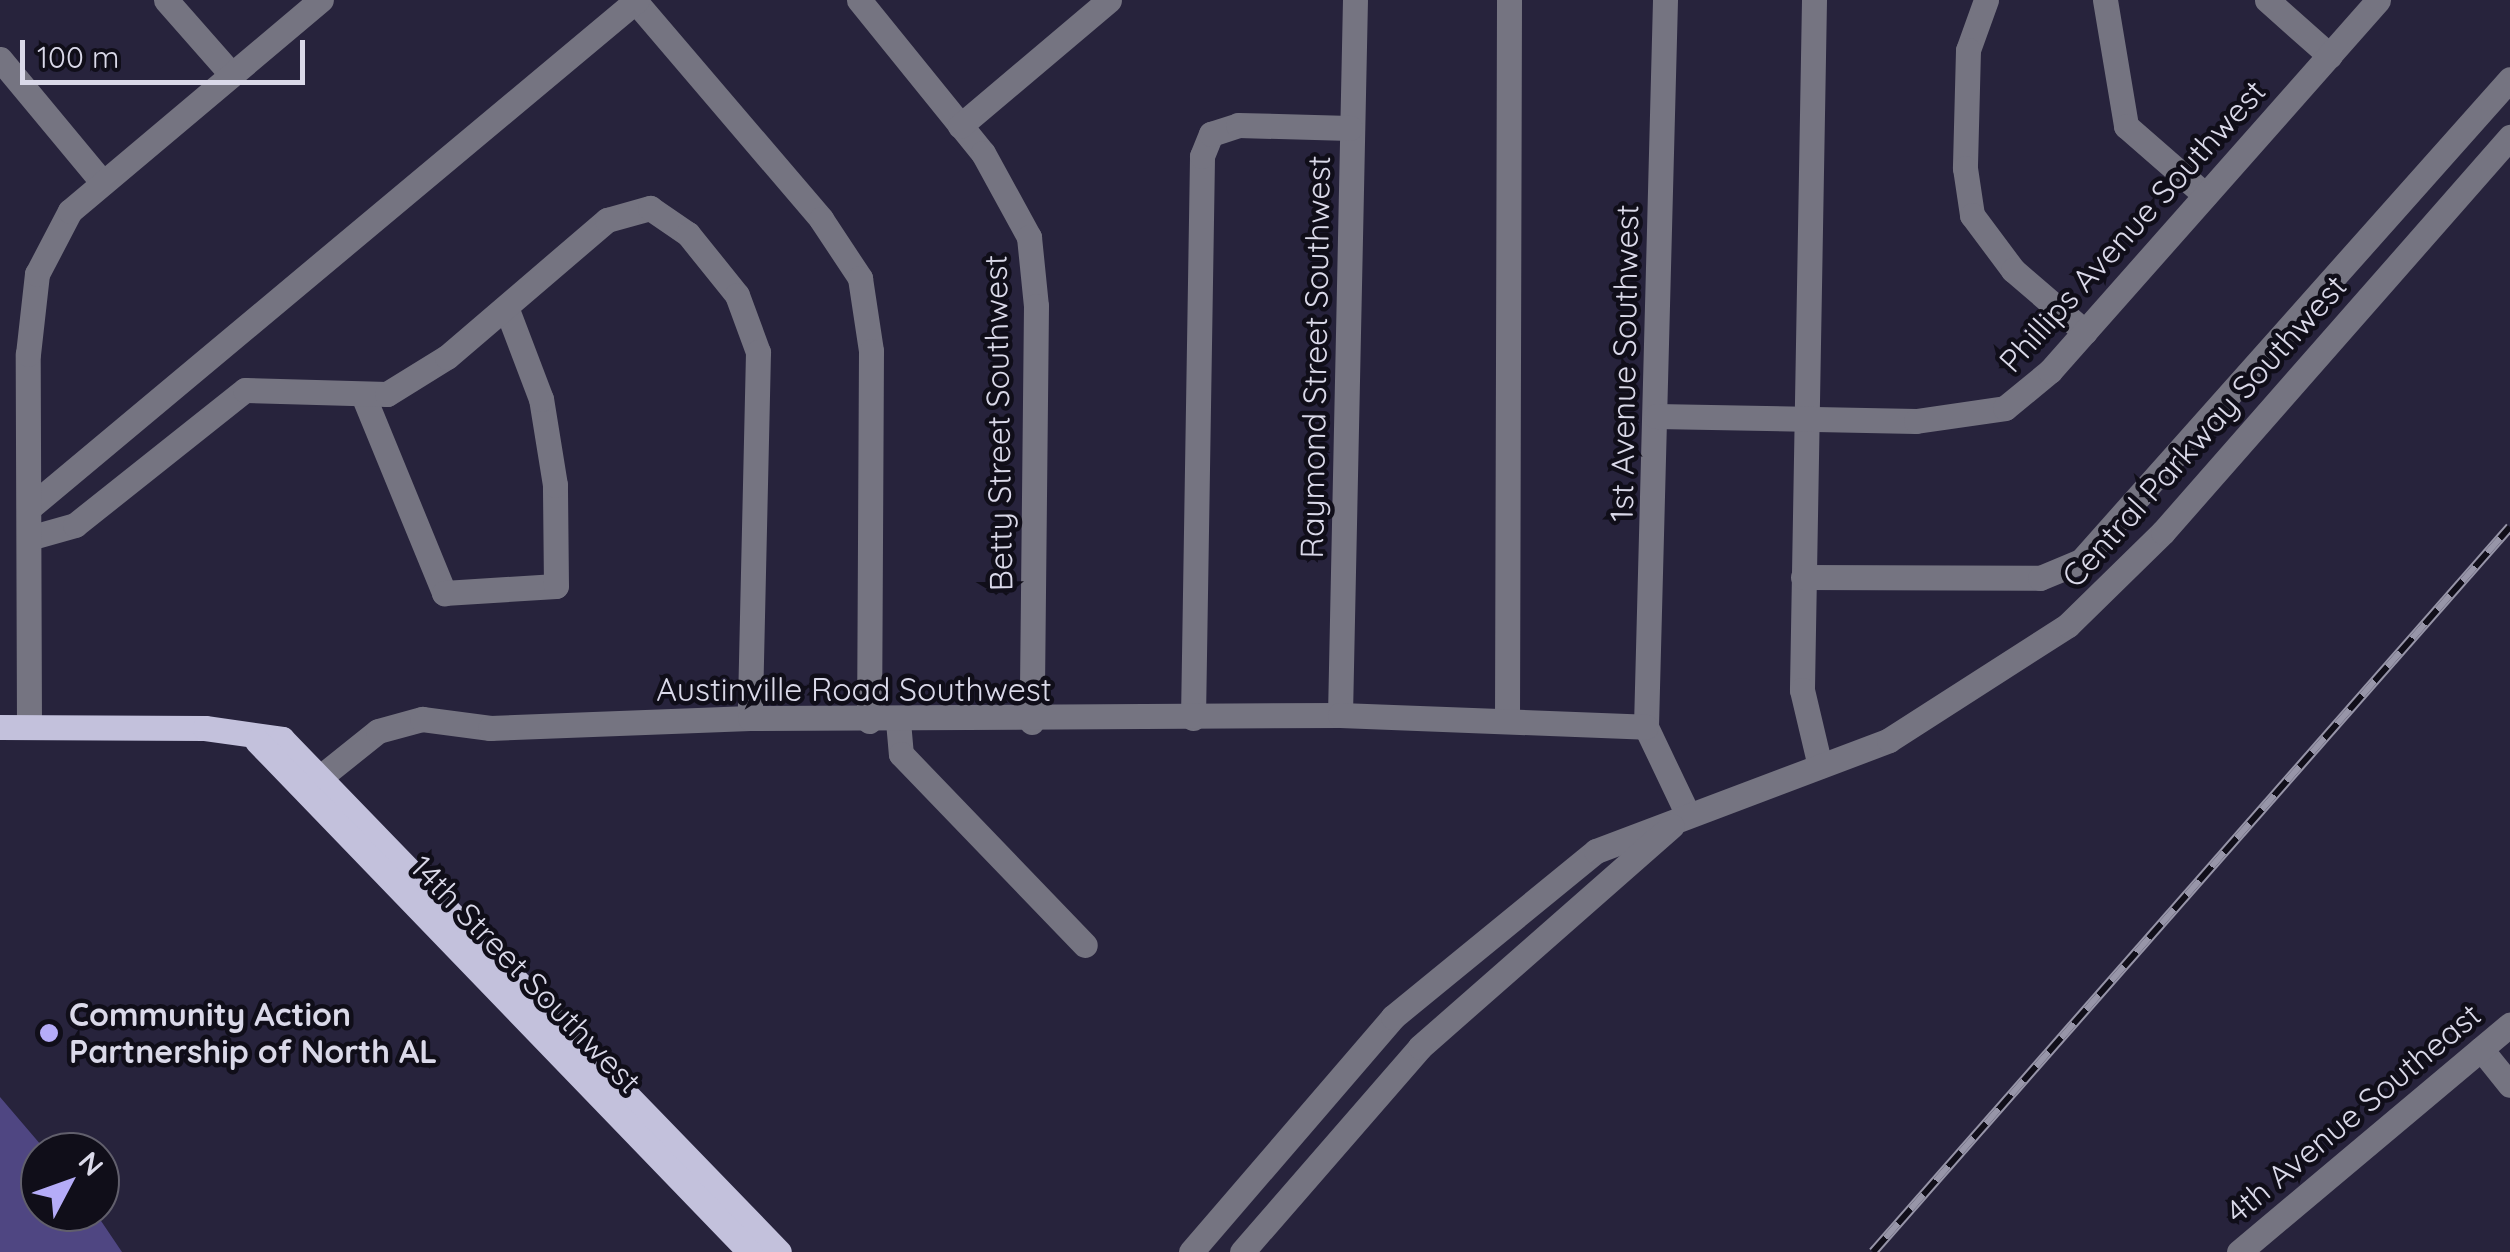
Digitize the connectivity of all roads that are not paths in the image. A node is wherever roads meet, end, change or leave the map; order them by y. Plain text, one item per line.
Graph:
1 (166, 0) edge
2 (321, 0) edge
3 (636, 0) edge
4 (1108, 0) edge
5 (1355, 0) edge
6 (1509, 0) edge
7 (1665, 0) edge
8 (1814, 0) edge
9 (1986, 0) edge
10 (2105, 0) edge
11 (2267, 0) edge
12 (2378, 0) edge
13 (867, 3) edge
14 (2330, 56) junction
15 (0, 59) edge
16 (231, 74) junction
17 (2510, 79) edge
18 (960, 126) junction
19 (1350, 128) junction
20 (2510, 137) edge
21 (103, 183) junction
22 (2205, 195) junction
23 (506, 307) junction
24 (2085, 332) junction
25 (364, 400) junction
26 (1656, 416) junction
27 (1808, 420) junction
28 (29, 508) junction
29 (29, 538) junction
30 (1804, 577) junction
31 (1340, 715) junction
32 (750, 718) junction
33 (1193, 718) junction
34 (1507, 720) junction
35 (869, 721) junction
36 (898, 721) junction
37 (1032, 722) junction
38 (0, 727) edge
39 (29, 727) junction
40 (1646, 727) junction
41 (257, 740) junction
42 (1820, 766) junction
43 (323, 775) junction
44 (1687, 813) junction
45 (1085, 945) dead end
46 (2510, 1025) edge
47 (2481, 1050) junction
48 (2510, 1085) edge
49 (750, 1252) edge
50 (779, 1252) edge
51 (1191, 1252) edge
52 (1242, 1252) edge
53 (2238, 1252) edge

1 - 16 street
2 - 16 street
3 - 28 street
3 - 35 street
4 - 18 street
5 - 19 street, Raymond Street Southwest
6 - 34 street
7 - 26 street, 1st Avenue Southwest
8 - 27 street
9 - 24 street
10 - 22 street
11 - 14 street
12 - 14 street, Phillips Avenue Southwest
13 - 18 street, Betty Street Southwest
14 - 22 street, Phillips Avenue Southwest
15 - 21 street
16 - 21 street
17 - 30 street
18 - 37 street, Betty Street Southwest
19 - 31 street, Raymond Street Southwest
19 - 33 street
20 - 42 street, Central Parkway Southwest
21 - 28 street
22 - 24 street, Phillips Avenue Southwest
23 - 25 street
23 - 25 street
23 - 32 street
24 - 27 street, Phillips Avenue Southwest
25 - 29 street
26 - 27 street, Phillips Avenue Southwest
26 - 40 street, 1st Avenue Southwest
27 - 30 street
28 - 29 street
29 - 39 street
30 - 42 street
31 - 33 street, Austinville Road Southwest
31 - 34 street, Austinville Road Southwest
32 - 35 street, Austinville Road Southwest
32 - 43 street, Austinville Road Southwest
33 - 37 street, Austinville Road Southwest
34 - 40 street, Austinville Road Southwest
35 - 36 street, Austinville Road Southwest
36 - 37 street, Austinville Road Southwest
36 - 45 street
38 - 39 main road
39 - 41 main road
40 - 44 street
41 - 43 main road
41 - 49 main road, 14th Street Southwest
42 - 44 street, Central Parkway Southwest
43 - 50 main road, 14th Street Southwest
44 - 51 street, Central Parkway Southwest
44 - 52 street, Central Parkway Southwest
46 - 47 street, 4th Avenue Southeast
47 - 48 street
47 - 53 street, 4th Avenue Southeast

